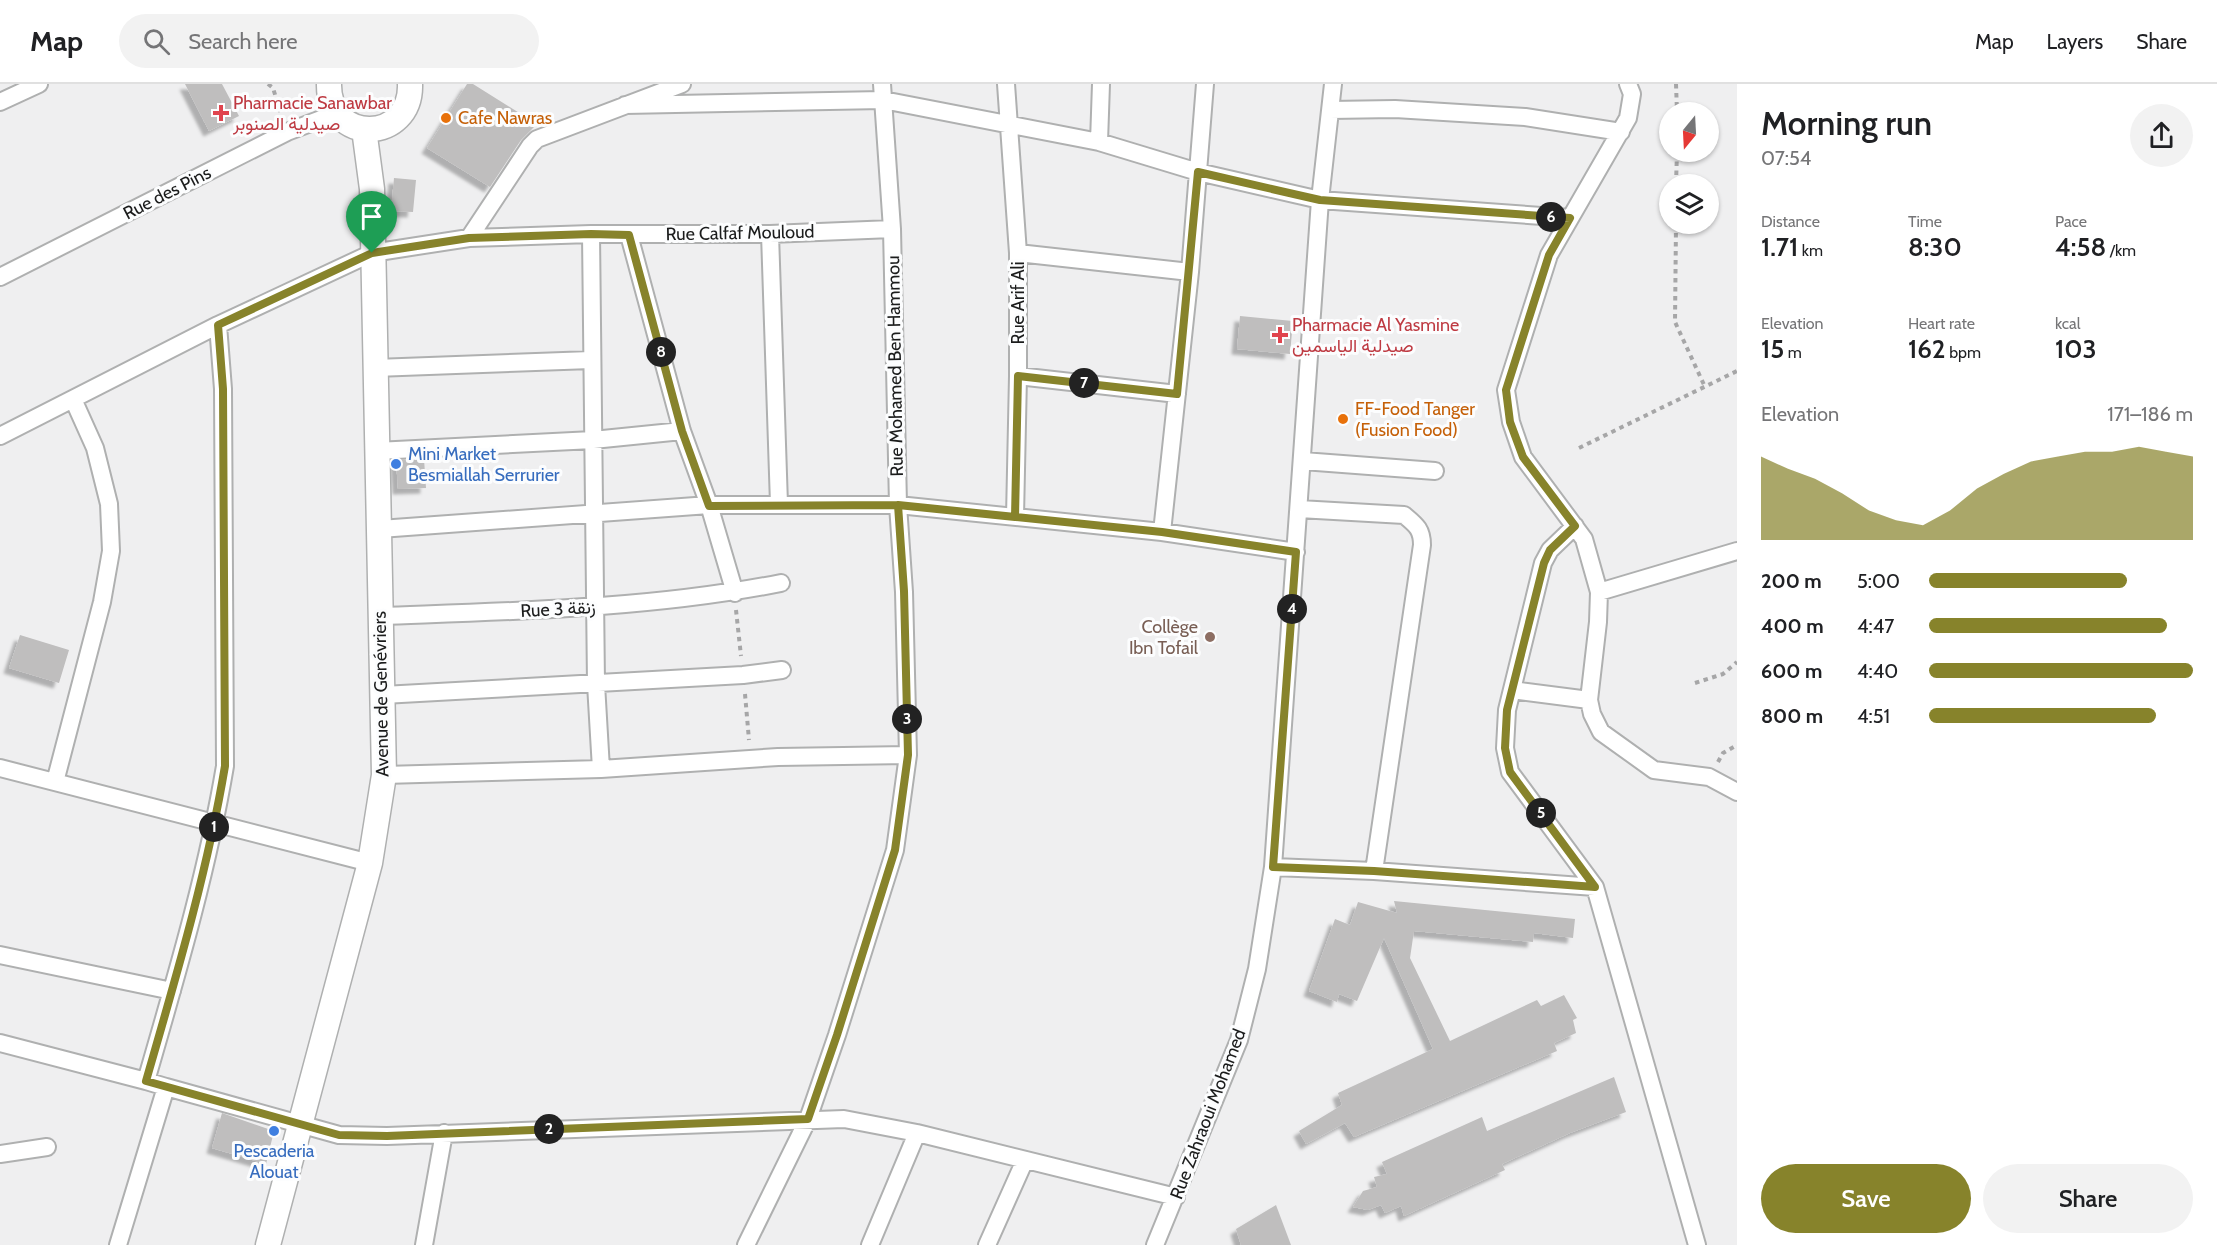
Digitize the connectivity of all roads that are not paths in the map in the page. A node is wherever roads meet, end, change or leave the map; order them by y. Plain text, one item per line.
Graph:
1 (39, 84) edge
2 (330, 84) edge
3 (682, 84) edge
4 (1006, 84) edge
5 (1101, 84) edge
6 (1205, 84) edge
7 (1333, 84) edge
8 (1628, 84) edge
9 (413, 87) edge
10 (883, 92) edge
11 (0, 102) edge
12 (625, 105) junction
13 (1330, 110) junction
14 (337, 113) junction
15 (1009, 125) junction
16 (364, 129) junction
17 (1621, 132) junction
18 (1099, 142) junction
19 (1198, 172) junction
20 (1320, 200) junction
21 (1570, 218) junction
22 (892, 229) junction
23 (591, 234) junction
24 (770, 234) junction
25 (629, 235) junction
26 (469, 238) junction
27 (372, 253) junction
28 (1018, 253) junction
29 (1190, 272) junction
30 (0, 277) edge
31 (218, 325) junction
32 (591, 360) junction
33 (375, 368) junction
34 (1018, 376) junction
35 (1177, 394) junction
36 (73, 399) junction
37 (682, 431) junction
38 (0, 436) edge
39 (592, 440) junction
40 (376, 451) junction
41 (1303, 461) junction
42 (1435, 471) dead end
43 (779, 504) junction
44 (898, 505) junction
45 (709, 506) junction
46 (1299, 509) junction
47 (594, 514) junction
48 (1015, 517) junction
49 (1575, 526) junction
50 (380, 529) junction
51 (1162, 532) junction
52 (1737, 550) edge
53 (1296, 552) junction
54 (781, 584) dead end
55 (1599, 592) junction
56 (735, 593) junction
57 (595, 608) junction
58 (380, 616) junction
59 (782, 670) dead end
60 (596, 684) junction
61 (1512, 690) junction
62 (383, 695) junction
63 (1589, 700) junction
64 (908, 755) junction
65 (0, 768) edge
66 (601, 769) junction
67 (384, 775) junction
68 (55, 782) junction
69 (1737, 792) edge
70 (215, 824) junction
71 (370, 863) junction
72 (1273, 867) junction
73 (1374, 871) junction
74 (1595, 887) junction
75 (0, 955) edge
76 (172, 991) junction
77 (0, 1043) edge
78 (146, 1081) junction
79 (166, 1087) junction
80 (808, 1119) junction
81 (300, 1123) junction
82 (444, 1133) junction
83 (917, 1133) junction
84 (47, 1147) dead end
85 (0, 1154) edge
86 (1025, 1160) junction
87 (1176, 1197) junction
88 (118, 1245) edge
89 (268, 1245) edge
90 (424, 1245) edge
91 (746, 1245) edge
92 (870, 1245) edge
93 (987, 1245) edge
94 (1155, 1245) edge
95 (1697, 1245) edge

1 - 11 street
2 - 14 street
3 - 12 street
4 - 15 street, Rue Arif Ali
5 - 18 street
6 - 19 street
7 - 13 street, Rue Zahraoui Mohamed
8 - 17 street
9 - 16 street
10 - 12 street
10 - 15 street
10 - 22 street, Rue Mohamed Ben Hammou
12 - 26 street
13 - 17 street
13 - 20 street, Rue Zahraoui Mohamed
14 - 16 street
14 - 30 street, Rue des Pins
15 - 18 street
15 - 28 street, Rue Arif Ali
16 - 27 street, Avenue de Genévriers
17 - 21 street
18 - 19 street
19 - 20 street
19 - 29 street
20 - 21 street
20 - 41 street, Rue Zahraoui Mohamed
21 - 49 street
22 - 24 street, Rue Calfaf Mouloud
22 - 44 street, Rue Mohamed Ben Hammou
23 - 25 street, Rue Calfaf Mouloud
23 - 26 street, Rue Calfaf Mouloud
23 - 32 street
24 - 25 street, Rue Calfaf Mouloud
24 - 43 street
25 - 37 street
26 - 27 street, Rue Calfaf Mouloud
27 - 31 street, Rue Calfaf Mouloud
27 - 33 street, Avenue de Genévriers
28 - 29 street
28 - 34 street, Rue Arif Ali
29 - 35 street
31 - 36 street, Rue Calfaf Mouloud
31 - 70 street
32 - 33 street
32 - 39 street
33 - 40 street, Avenue de Genévriers
34 - 35 street
34 - 48 street, Rue Arif Ali
35 - 51 street
36 - 38 street, Rue Calfaf Mouloud
36 - 68 street
37 - 39 street
37 - 45 street
39 - 40 street
39 - 47 street
40 - 50 street, Avenue de Genévriers
41 - 42 street
41 - 46 street, Rue Zahraoui Mohamed
43 - 44 street
43 - 45 street
44 - 48 street
44 - 64 street, Rue Mohamed Ben Hammou
45 - 47 street
45 - 56 street
46 - 53 street, Rue Zahraoui Mohamed
46 - 73 street
47 - 50 street
47 - 57 street
48 - 51 street
49 - 55 street
49 - 61 street
50 - 58 street, Avenue de Genévriers
51 - 53 street
52 - 55 street
53 - 72 street, Rue Zahraoui Mohamed
54 - 56 street, Rue 3 زنقة
55 - 63 street
56 - 57 street, Rue 3 زنقة
57 - 58 street, Rue 3 زنقة
57 - 60 street
58 - 62 street, Avenue de Genévriers
59 - 60 street
60 - 62 street
60 - 66 street
61 - 63 street
61 - 74 street
62 - 67 street, Avenue de Genévriers
63 - 69 street
64 - 66 street
64 - 80 street, Rue Mohamed Ben Hammou
65 - 68 street
66 - 67 street
67 - 71 street, Avenue de Genévriers
68 - 70 street
70 - 71 street
70 - 76 street
71 - 81 street, Avenue de Genévriers
72 - 73 street
72 - 87 street, Rue Zahraoui Mohamed
73 - 74 street
74 - 95 street
75 - 76 street
76 - 78 street
77 - 78 street
78 - 79 street
79 - 81 street
79 - 88 street
80 - 82 street
80 - 83 street
80 - 91 street, Rue Mohamed Ben Hammou
81 - 82 street
81 - 89 street, Avenue de Genévriers
82 - 90 street
83 - 86 street
83 - 92 street
84 - 85 street
86 - 87 street
86 - 93 street
87 - 94 street, Rue Zahraoui Mohamed

